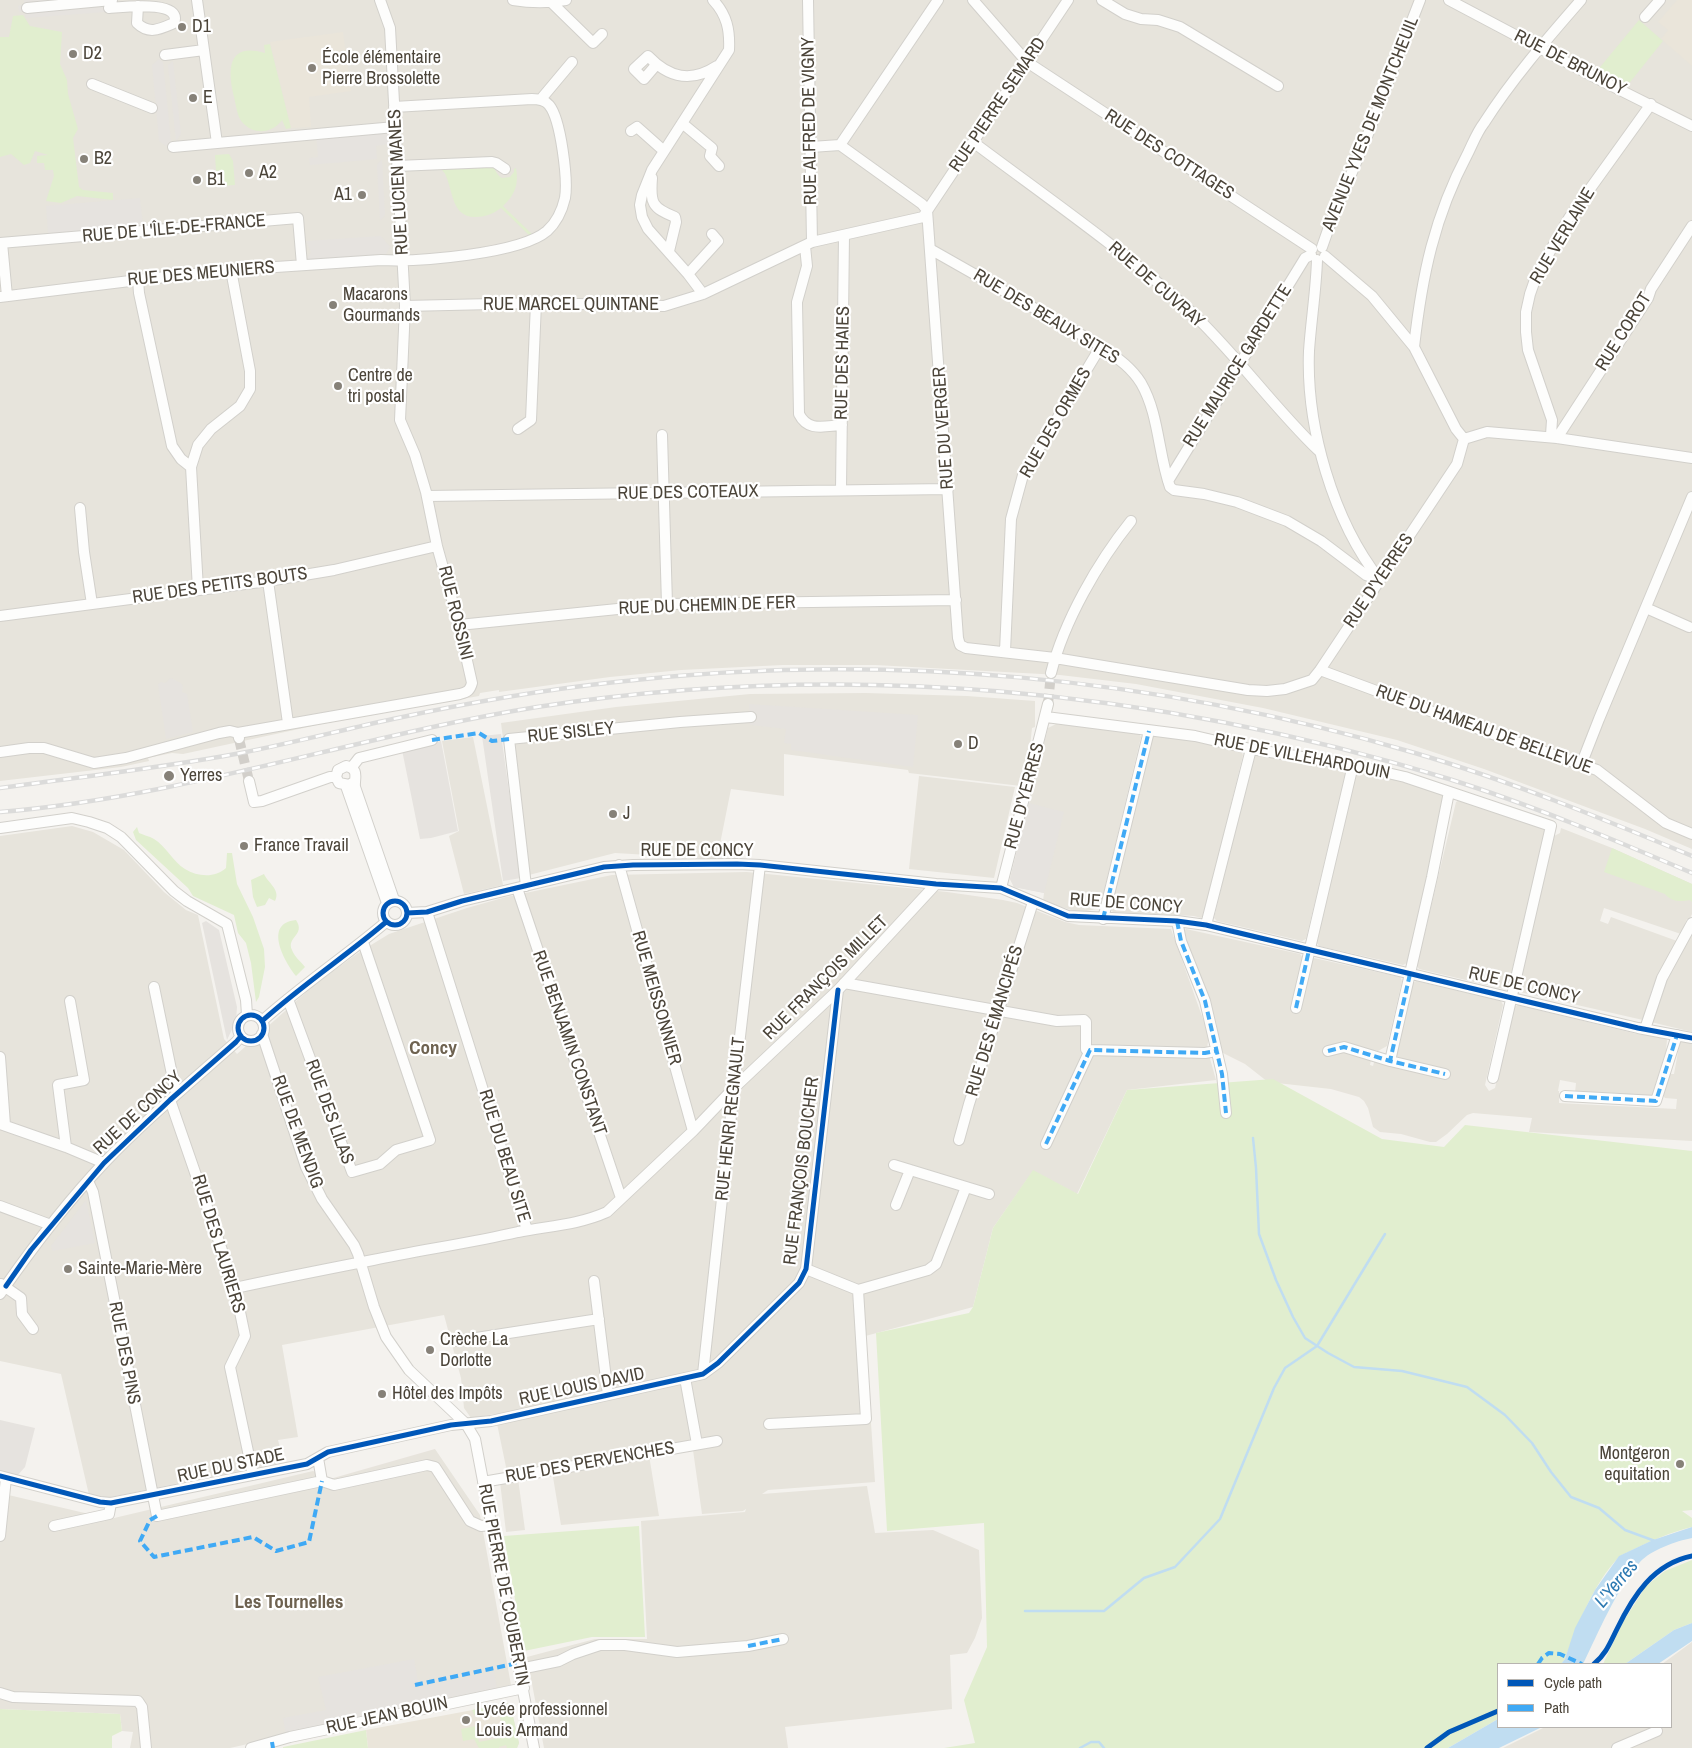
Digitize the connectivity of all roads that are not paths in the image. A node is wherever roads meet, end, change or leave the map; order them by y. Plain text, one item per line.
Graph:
1 (112, 0) edge
2 (197, 0) edge
3 (380, 0) edge
4 (514, 0) edge
5 (566, 0) edge
6 (713, 0) edge
7 (808, 0) edge
8 (938, 0) edge
9 (973, 0) edge
10 (1068, 0) edge
11 (1102, 0) edge
12 (1420, 0) edge
13 (1449, 0) edge
14 (1581, 0) edge
15 (1660, 0) edge
16 (552, 2) junction
17 (138, 6) dead end
18 (28, 8) dead end
19 (1646, 17) dead end
20 (602, 34) dead end
21 (1540, 48) junction
22 (204, 50) junction
23 (165, 55) dead end
24 (572, 62) dead end
25 (722, 62) junction
26 (1027, 62) junction
27 (656, 65) dead end
28 (92, 84) dead end
29 (1278, 86) dead end
30 (541, 99) junction
31 (1651, 104) junction
32 (394, 107) junction
33 (152, 108) dead end
34 (682, 123) junction
35 (1692, 126) edge
36 (395, 127) junction
37 (631, 131) dead end
38 (717, 138) dead end
39 (973, 142) junction
40 (217, 143) junction
41 (840, 145) junction
42 (174, 147) dead end
43 (811, 147) junction
44 (712, 148) junction
45 (664, 151) junction
46 (397, 166) junction
47 (719, 166) dead end
48 (504, 169) dead end
49 (652, 170) junction
50 (927, 210) junction
51 (1692, 226) edge
52 (712, 234) dead end
53 (844, 235) junction
54 (1, 243) edge
55 (808, 244) junction
56 (930, 249) junction
57 (669, 251) junction
58 (1317, 253) junction
59 (403, 261) junction
60 (302, 265) junction
61 (230, 270) junction
62 (688, 274) junction
63 (138, 280) junction
64 (703, 294) junction
65 (3, 296) edge
66 (536, 303) junction
67 (405, 306) junction
68 (1101, 346) junction
69 (1414, 347) junction
70 (1240, 363) junction
71 (1552, 420) junction
72 (1567, 422) junction
73 (842, 425) junction
74 (518, 429) dead end
75 (662, 435) dead end
76 (1556, 438) junction
77 (1464, 439) junction
78 (1319, 451) junction
79 (1692, 458) edge
80 (191, 467) junction
81 (1169, 484) junction
82 (948, 489) junction
83 (841, 490) junction
84 (664, 493) junction
85 (427, 496) junction
86 (1692, 497) edge
87 (80, 508) dead end
88 (1131, 521) dead end
89 (1353, 539) junction
90 (437, 546) junction
91 (1353, 564) junction
92 (1380, 580) junction
93 (268, 581) junction
94 (198, 589) junction
95 (956, 600) junction
96 (92, 604) junction
97 (667, 604) junction
98 (1646, 608) junction
99 (0, 616) edge
100 (459, 625) junction
101 (1689, 627) dead end
102 (960, 645) joint
103 (1005, 651) junction
104 (1055, 658) junction
105 (1320, 670) junction
106 (1051, 673) tunnel mouth
107 (1048, 704) tunnel mouth
108 (750, 717) dead end
109 (1046, 717) junction
110 (288, 723) junction
111 (1149, 731) junction
112 (432, 740) dead end
113 (1252, 749) junction
114 (0, 752) edge
115 (1353, 765) junction
116 (1581, 765) junction
117 (352, 768) junction
118 (336, 777) junction
119 (249, 781) tunnel mouth
120 (350, 784) junction
121 (1449, 792) junction
122 (0, 828) edge
123 (1692, 834) edge
124 (619, 865) junction
125 (760, 865) junction
126 (936, 884) junction
127 (522, 887) junction
128 (1001, 888) junction
129 (391, 902) junction
130 (1033, 902) junction
131 (427, 912) junction
132 (407, 913) junction
133 (1103, 919) junction
134 (1178, 921) junction
135 (386, 922) junction
136 (1692, 923) edge
137 (1206, 925) junction
138 (363, 942) junction
139 (1309, 950) junction
140 (1410, 974) junction
141 (841, 986) junction
142 (154, 987) dead end
143 (1512, 998) junction
144 (288, 999) junction
145 (70, 1001) dead end
146 (1296, 1008) dead end
147 (998, 1010) junction
148 (247, 1015) junction
149 (262, 1020) junction
150 (1645, 1029) junction
151 (262, 1034) junction
152 (1676, 1035) junction
153 (241, 1036) junction
154 (1692, 1038) edge
155 (1090, 1050) junction
156 (1216, 1051) junction
157 (1328, 1052) dead end
158 (0, 1057) edge
159 (1390, 1061) junction
160 (1445, 1074) dead end
161 (1493, 1078) dead end
162 (734, 1088) junction
163 (1565, 1096) dead end
164 (174, 1097) junction
165 (1226, 1113) dead end
166 (3, 1125) edge
167 (693, 1131) junction
168 (959, 1140) dead end
169 (1046, 1144) dead end
170 (66, 1147) junction
171 (104, 1163) junction
172 (894, 1165) dead end
173 (910, 1170) junction
174 (88, 1181) junction
175 (966, 1187) junction
176 (988, 1194) dead end
177 (621, 1198) junction
178 (896, 1205) dead end
179 (0, 1206) edge
180 (51, 1225) junction
181 (527, 1230) junction
182 (361, 1263) junction
183 (806, 1269) junction
184 (594, 1281) dead end
185 (2, 1288) edge
186 (235, 1288) junction
187 (858, 1290) junction
188 (599, 1319) junction
189 (33, 1329) dead end
190 (457, 1341) dead end
191 (704, 1374) junction
192 (685, 1378) junction
193 (608, 1396) junction
194 (466, 1424) junction
195 (769, 1424) dead end
196 (717, 1441) dead end
197 (697, 1444) junction
198 (318, 1458) junction
199 (253, 1475) junction
200 (3, 1477) edge
201 (322, 1481) junction
202 (483, 1482) junction
203 (152, 1495) junction
204 (111, 1503) junction
205 (491, 1525) junction
206 (54, 1526) dead end
207 (0, 1536) edge
208 (784, 1639) dead end
209 (520, 1669) junction
210 (524, 1688) junction
211 (0, 1693) edge
212 (1656, 1731) dead end
213 (1639, 1744) edge
214 (146, 1748) edge
215 (251, 1748) edge
216 (534, 1748) edge
217 (1617, 1748) edge

1 - 17 street
1 - 18 street
2 - 22 street
3 - 32 street, RUE LUCIEN MANES
4 - 16 street
5 - 16 street
6 - 25 street
7 - 43 street, RUE ALFRED DE VIGNY
8 - 41 street
9 - 26 street, RUE DES COTTAGES
10 - 26 street, RUE PIERRE SEMARD
11 - 29 street
12 - 58 street, AVENUE YVES DE MONTCHEUIL
13 - 21 street, RUE DE BRUNOY
14 - 21 street
15 - 19 street
16 - 20 street
21 - 31 street, RUE DE BRUNOY
21 - 69 street
22 - 23 street
22 - 40 street
24 - 30 street
25 - 27 street
25 - 34 street
26 - 39 street, RUE PIERRE SEMARD
26 - 58 street, RUE DES COTTAGES
28 - 33 street
30 - 32 street
30 - 59 street, RUE DES MEUNIERS
31 - 35 street, RUE DE BRUNOY
31 - 71 street, RUE VERLAINE
32 - 36 street, RUE LUCIEN MANES
34 - 44 street
34 - 45 street
36 - 40 street
36 - 46 street, RUE LUCIEN MANES
37 - 45 street
38 - 44 street
39 - 50 street, RUE PIERRE SEMARD
39 - 70 street, RUE DE CUVRAY
40 - 42 street
41 - 43 street
41 - 50 street
43 - 55 street, RUE ALFRED DE VIGNY
44 - 47 street
45 - 49 street
46 - 48 street
46 - 59 street, RUE LUCIEN MANES
49 - 57 street
49 - 57 street
50 - 53 street, RUE MARCEL QUINTANE
50 - 56 street, RUE DU VERGER
51 - 72 street, RUE COROT
52 - 62 street
53 - 55 street, RUE MARCEL QUINTANE
53 - 73 street, RUE DES HAIES
54 - 60 street, RUE DE L'ÎLE-DE-FRANCE
54 - 65 street
55 - 64 street, RUE MARCEL QUINTANE
55 - 73 street, RUE ALFRED DE VIGNY
56 - 68 street, RUE DES BEAUX SITES
56 - 82 street, RUE DU VERGER
57 - 62 street
58 - 69 street, RUE DES COTTAGES
58 - 70 street, RUE MAURICE GARDETTE
58 - 78 street
59 - 60 street, RUE DES MEUNIERS
59 - 67 street, RUE LUCIEN MANES
60 - 61 street, RUE DES MEUNIERS
61 - 63 street, RUE DES MEUNIERS
61 - 80 street
62 - 64 street
63 - 65 street, RUE DES MEUNIERS
63 - 80 street
64 - 66 street, RUE MARCEL QUINTANE
66 - 67 street, RUE MARCEL QUINTANE
66 - 74 street
67 - 85 street, RUE ROSSINI
68 - 81 street, RUE DES BEAUX SITES
68 - 103 street, RUE DES ORMES
69 - 77 street, RUE DES COTTAGES
70 - 78 street, RUE DE CUVRAY
70 - 81 street, RUE MAURICE GARDETTE
71 - 72 street
71 - 76 street, RUE VERLAINE
72 - 76 street, RUE COROT
73 - 83 street, RUE DES HAIES
75 - 84 street
76 - 77 street
76 - 79 street
77 - 92 street, RUE D'YERRES
78 - 89 street
80 - 94 street
81 - 91 street
82 - 83 street, RUE DES COTEAUX
82 - 95 street, RUE DU VERGER
83 - 84 street, RUE DES COTEAUX
84 - 85 street, RUE DES COTEAUX
84 - 97 street
85 - 90 street, RUE ROSSINI
86 - 98 street
87 - 96 street
88 - 104 street
89 - 91 street
89 - 92 street
90 - 93 street, RUE DES PETITS BOUTS
90 - 100 street, RUE ROSSINI
91 - 92 street
92 - 105 street, RUE D'YERRES
93 - 94 street, RUE DES PETITS BOUTS
93 - 110 street
94 - 96 street, RUE DES PETITS BOUTS
95 - 97 street, RUE DU CHEMIN DE FER
95 - 102 street, RUE DU VERGER
96 - 99 street, RUE DES PETITS BOUTS
97 - 100 street, RUE DU CHEMIN DE FER
98 - 101 street
98 - 116 street
100 - 110 street, RUE ROSSINI
102 - 103 street, RUE D'YERRES
103 - 104 street, RUE D'YERRES
104 - 105 street, RUE D'YERRES
104 - 106 street
105 - 116 street, RUE DU HAMEAU DE BELLEVUE
107 - 109 street, RUE D'YERRES
108 - 127 street, RUE SISLEY
109 - 111 street, RUE DE VILLEHARDOUIN
109 - 128 street, RUE D'YERRES
110 - 114 street, RUE ROSSINI
111 - 113 street, RUE DE VILLEHARDOUIN
111 - 133 street
112 - 117 street
113 - 115 street, RUE DE VILLEHARDOUIN
113 - 137 street
115 - 121 street, RUE DE VILLEHARDOUIN
115 - 139 street
116 - 123 street, RUE DU HAMEAU DE BELLEVUE
117 - 118 street
117 - 120 street
118 - 119 street
118 - 120 street
120 - 129 street
121 - 140 street
121 - 143 street, RUE DE VILLEHARDOUIN
122 - 148 street
124 - 125 street, RUE DE CONCY
124 - 127 street, RUE DE CONCY
124 - 167 street, RUE MEISSONNIER
125 - 126 street, RUE DE CONCY
125 - 162 street, RUE HENRI REGNAULT
126 - 128 street, RUE DE CONCY
126 - 141 street, RUE FRANÇOIS MILLET
127 - 131 street, RUE DE CONCY
127 - 177 street, RUE BENJAMIN CONSTANT
128 - 130 street, RUE DE CONCY
129 - 132 street
129 - 135 street
130 - 133 street, RUE DE CONCY
130 - 147 street, RUE DES ÉMANCIPÉS
131 - 132 street, RUE DE CONCY
131 - 181 street, RUE DU BEAU SITE
132 - 135 street, RUE DE CONCY
133 - 134 street, RUE DE CONCY
134 - 137 street, RUE DE CONCY
134 - 156 street
135 - 138 street, RUE DE CONCY
136 - 150 street
137 - 139 street, RUE DE CONCY
138 - 144 street, RUE DE CONCY
138 - 144 street, RUE DES LILAS
139 - 140 street, RUE DE CONCY
139 - 146 street
140 - 143 street, RUE DE CONCY
140 - 159 street
141 - 147 street
141 - 162 street, RUE FRANÇOIS MILLET
141 - 183 street, RUE FRANÇOIS BOUCHER
142 - 164 street, RUE DES LAURIERS
143 - 150 street, RUE DE CONCY
143 - 161 street
144 - 149 street, RUE DE CONCY
145 - 170 street
147 - 155 street
147 - 168 street, RUE DES ÉMANCIPÉS
148 - 149 street
148 - 153 street, RUE DE CONCY
149 - 151 street
150 - 152 street, RUE DE CONCY
151 - 153 street
151 - 182 street, RUE DE MENDIG
152 - 154 street, RUE DE CONCY
152 - 163 street
153 - 164 street, RUE DE CONCY
155 - 156 street
155 - 169 street
156 - 165 street
157 - 159 street
158 - 166 street
159 - 160 street
162 - 167 street, RUE FRANÇOIS MILLET
162 - 191 street, RUE HENRI REGNAULT
164 - 171 street, RUE DE CONCY
164 - 186 street, RUE DES LAURIERS
166 - 170 street
167 - 177 street, RUE FRANÇOIS MILLET
170 - 171 street
171 - 174 street, RUE DE CONCY
172 - 173 street
173 - 175 street
173 - 178 street
174 - 180 street, RUE DE CONCY
174 - 203 street, RUE DES PINS
175 - 176 street
175 - 187 street
177 - 181 street, RUE FRANÇOIS MILLET
179 - 180 street
180 - 185 street, RUE DE CONCY
181 - 182 street, RUE DU BEAU SITE
182 - 186 street, RUE DU BEAU SITE
182 - 194 street, RUE DE MENDIG
183 - 187 street
183 - 191 street, RUE FRANÇOIS BOUCHER
184 - 188 street
185 - 189 street
186 - 199 street, RUE DES LAURIERS
187 - 195 street
188 - 190 street
188 - 193 street
191 - 192 street, RUE LOUIS DAVID
192 - 193 street, RUE LOUIS DAVID
192 - 197 street, RUE DES PERVENCHES
193 - 194 street, RUE LOUIS DAVID
194 - 198 street, RUE DU STADE
194 - 202 street, RUE PIERRE DE COUBERTIN
196 - 197 street, RUE DES PERVENCHES
197 - 202 street, RUE DES PERVENCHES
198 - 199 street, RUE DU STADE
198 - 201 street
199 - 203 street, RUE DU STADE
200 - 204 street, RUE DU STADE
200 - 207 street
201 - 203 street, RUE DES PINS
201 - 205 street
202 - 205 street, RUE PIERRE DE COUBERTIN
203 - 204 street, RUE DU STADE
204 - 206 street
205 - 209 street, RUE PIERRE DE COUBERTIN
208 - 209 street
209 - 210 street, RUE PIERRE DE COUBERTIN
210 - 215 street, RUE JEAN BOUIN
210 - 216 street, RUE PIERRE DE COUBERTIN
211 - 214 street
212 - 213 street
213 - 217 street

